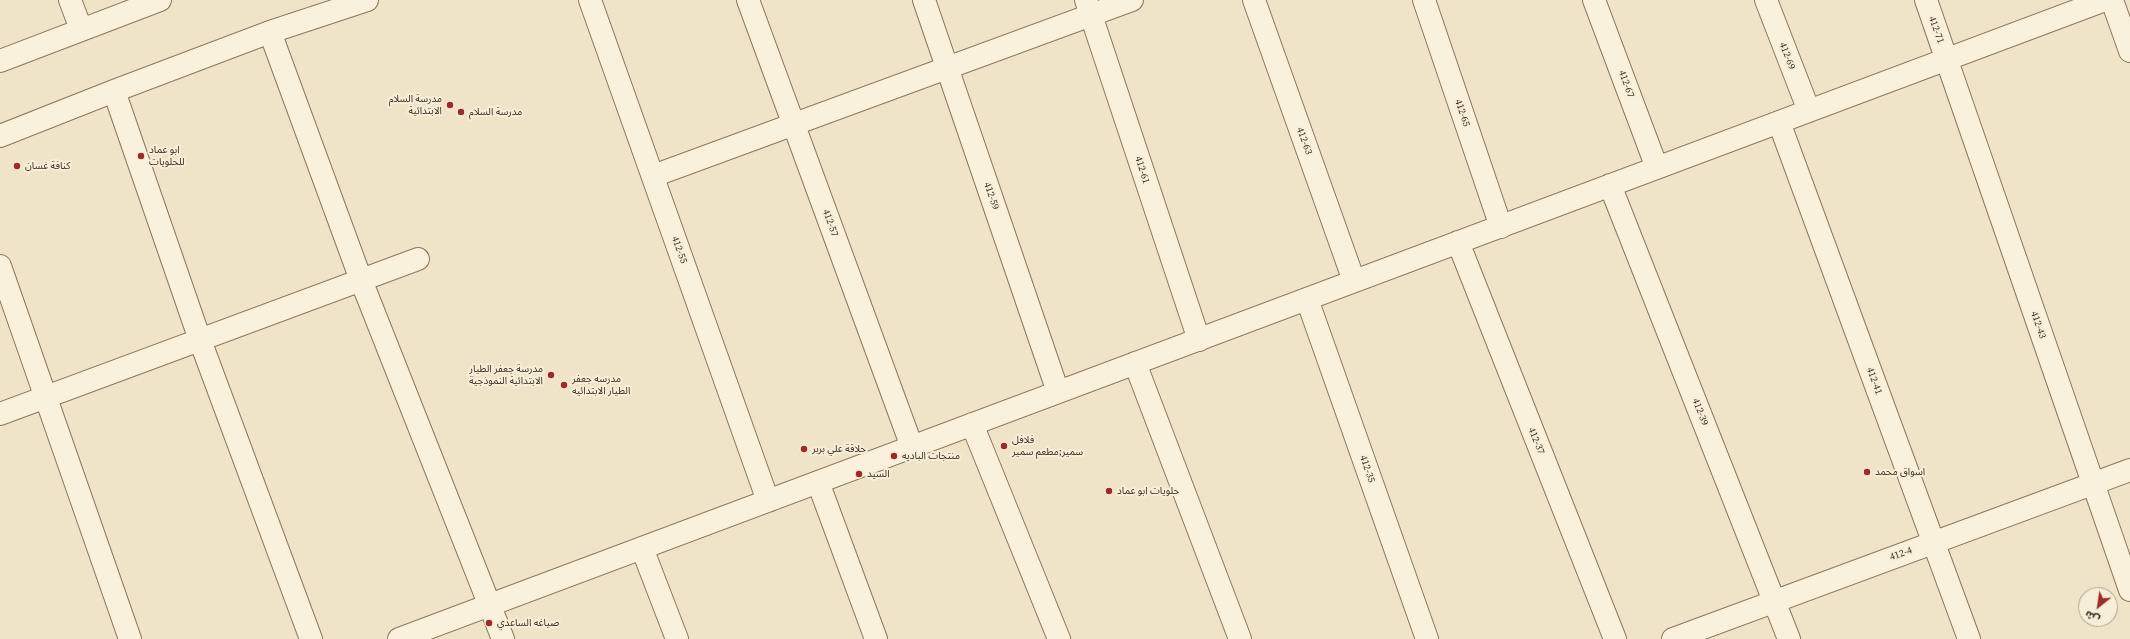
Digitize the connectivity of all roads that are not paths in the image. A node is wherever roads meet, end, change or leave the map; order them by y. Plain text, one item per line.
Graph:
1 (70, 0) edge
2 (160, 0) edge
3 (590, 0) edge
4 (748, 0) edge
5 (924, 0) edge
6 (1132, 0) edge
7 (1254, 0) edge
8 (1424, 0) edge
9 (1594, 0) edge
10 (1766, 0) edge
11 (1926, 0) edge
12 (2105, 0) edge
13 (2112, 0) edge
14 (355, 2) edge
15 (1088, 7) edge
16 (81, 29) junction
17 (270, 32) junction
18 (2130, 51) edge
19 (1947, 59) junction
20 (0, 61) edge
21 (947, 68) junction
22 (114, 91) junction
23 (1809, 111) junction
24 (1779, 122) junction
25 (794, 124) junction
26 (0, 136) edge
27 (1657, 168) junction
28 (653, 176) junction
29 (1610, 185) junction
30 (1501, 227) junction
31 (1458, 242) junction
32 (418, 259) dead end
33 (0, 266) edge
34 (361, 280) junction
35 (1354, 281) junction
36 (1307, 299) junction
37 (200, 340) junction
38 (1199, 340) junction
39 (1135, 363) junction
40 (1058, 392) junction
41 (46, 397) junction
42 (0, 414) edge
43 (972, 424) junction
44 (912, 447) junction
45 (2130, 470) edge
46 (818, 482) junction
47 (2092, 484) junction
48 (768, 501) junction
49 (1934, 542) junction
50 (642, 548) junction
51 (2130, 590) edge
52 (1774, 601) junction
53 (490, 605) junction
54 (130, 639) edge
55 (311, 639) edge
56 (400, 639) edge
57 (503, 639) edge
58 (678, 639) edge
59 (876, 639) edge
60 (1059, 639) edge
61 (1240, 639) edge
62 (1428, 639) edge
63 (1615, 639) edge
64 (1672, 639) edge
65 (1789, 639) edge
66 (1969, 639) edge

1 - 16 street
2 - 16 street
3 - 28 street, 412-55
4 - 25 street, 412-57
5 - 21 street, 412-59
6 - 15 street
7 - 35 street, 412-63
8 - 30 street, 412-65
9 - 27 street, 412-67
10 - 23 street, 412-69
11 - 19 street, 412-71
12 - 19 street
13 - 18 street
14 - 17 street
15 - 21 street
15 - 38 street, 412-61
16 - 20 street
17 - 22 street
17 - 34 street
19 - 23 street
19 - 47 street, 412-43
21 - 25 street
21 - 40 street, 412-59
22 - 26 street
22 - 37 street
23 - 24 street
24 - 27 street
24 - 49 street, 412-41
25 - 28 street
25 - 44 street, 412-57
27 - 29 street
28 - 48 street, 412-55
29 - 30 street
29 - 52 street, 412-39
30 - 31 street
31 - 35 street
31 - 63 street, 412-37
32 - 34 street
33 - 41 street
34 - 37 street
34 - 53 street
35 - 36 street
36 - 38 street
36 - 62 street, 412-35
37 - 41 street
37 - 55 street
38 - 39 street
39 - 40 street
39 - 61 street
40 - 43 street
41 - 42 street
41 - 54 street
43 - 44 street
43 - 60 street
44 - 46 street
45 - 47 street, 412-4
46 - 48 street
46 - 59 street
47 - 49 street, 412-4
47 - 51 street, 412-43
48 - 50 street
49 - 52 street, 412-4
49 - 66 street, 412-41
50 - 53 street
50 - 58 street
52 - 64 street, 412-4
52 - 65 street, 412-39
53 - 56 street
53 - 57 street

